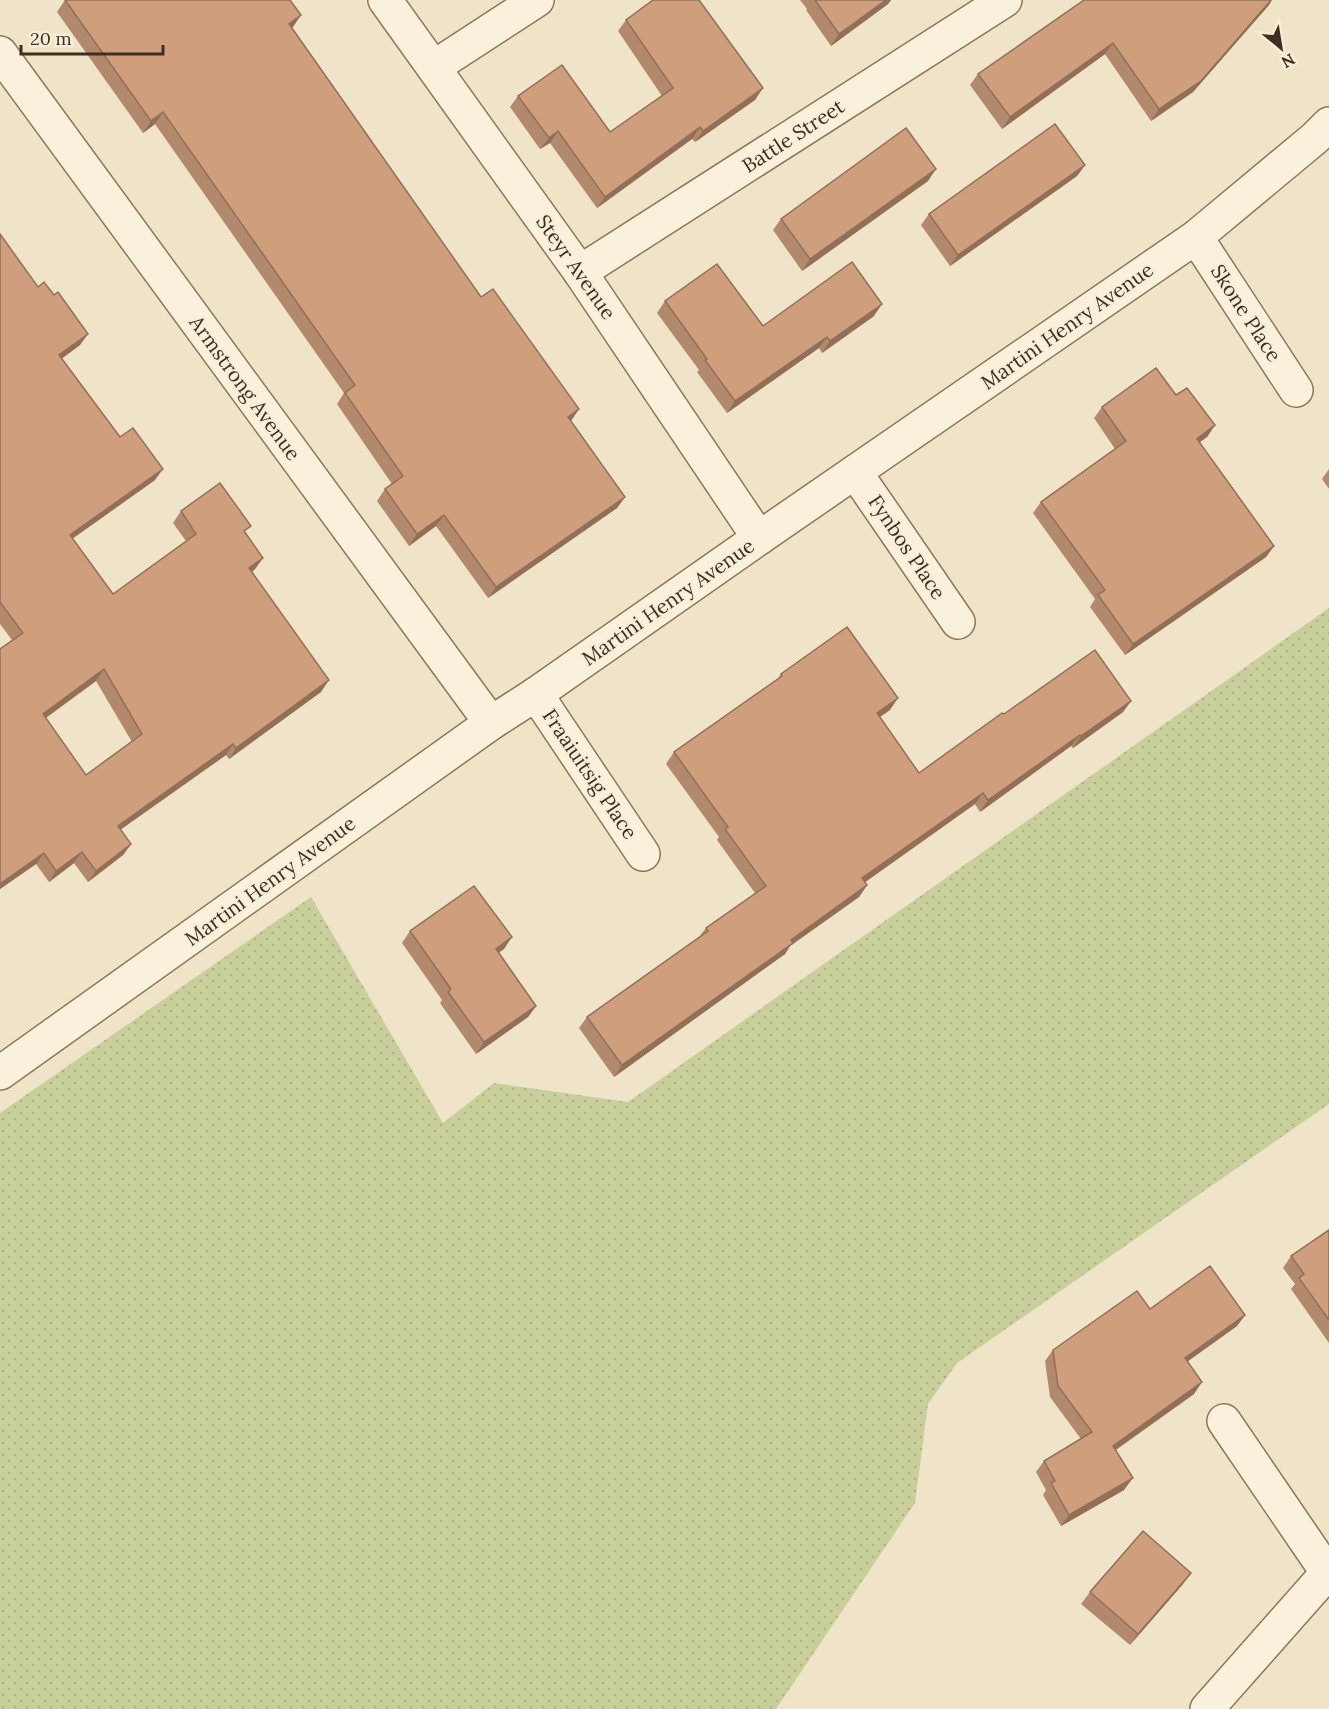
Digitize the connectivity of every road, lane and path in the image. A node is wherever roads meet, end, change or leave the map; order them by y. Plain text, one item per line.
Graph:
1 (385, 0) edge
2 (537, 0) edge
3 (1005, 0) edge
4 (0, 53) edge
5 (434, 67) junction
6 (1329, 124) edge
7 (1196, 237) junction
8 (580, 272) junction
9 (1296, 390) dead end
10 (855, 472) junction
11 (759, 538) junction
12 (958, 622) dead end
13 (536, 694) junction
14 (491, 723) junction
15 (644, 854) dead end
16 (0, 1073) edge
17 (1224, 1420) dead end
18 (1328, 1572) edge
19 (1207, 1709) edge

1 - 5 street, Steyr Avenue
2 - 5 street
3 - 8 street, Battle Street
4 - 14 street, Armstrong Avenue
5 - 8 street, Steyr Avenue
6 - 7 street, Martini Henry Avenue
7 - 9 street, Skone Place
7 - 10 street, Martini Henry Avenue
8 - 11 street, Steyr Avenue
10 - 11 street, Martini Henry Avenue
10 - 12 street, Fynbos Place
11 - 13 street, Martini Henry Avenue
13 - 14 street, Martini Henry Avenue
13 - 15 street, Fraaiuitsig Place
14 - 16 street, Martini Henry Avenue
17 - 18 street
18 - 19 street

